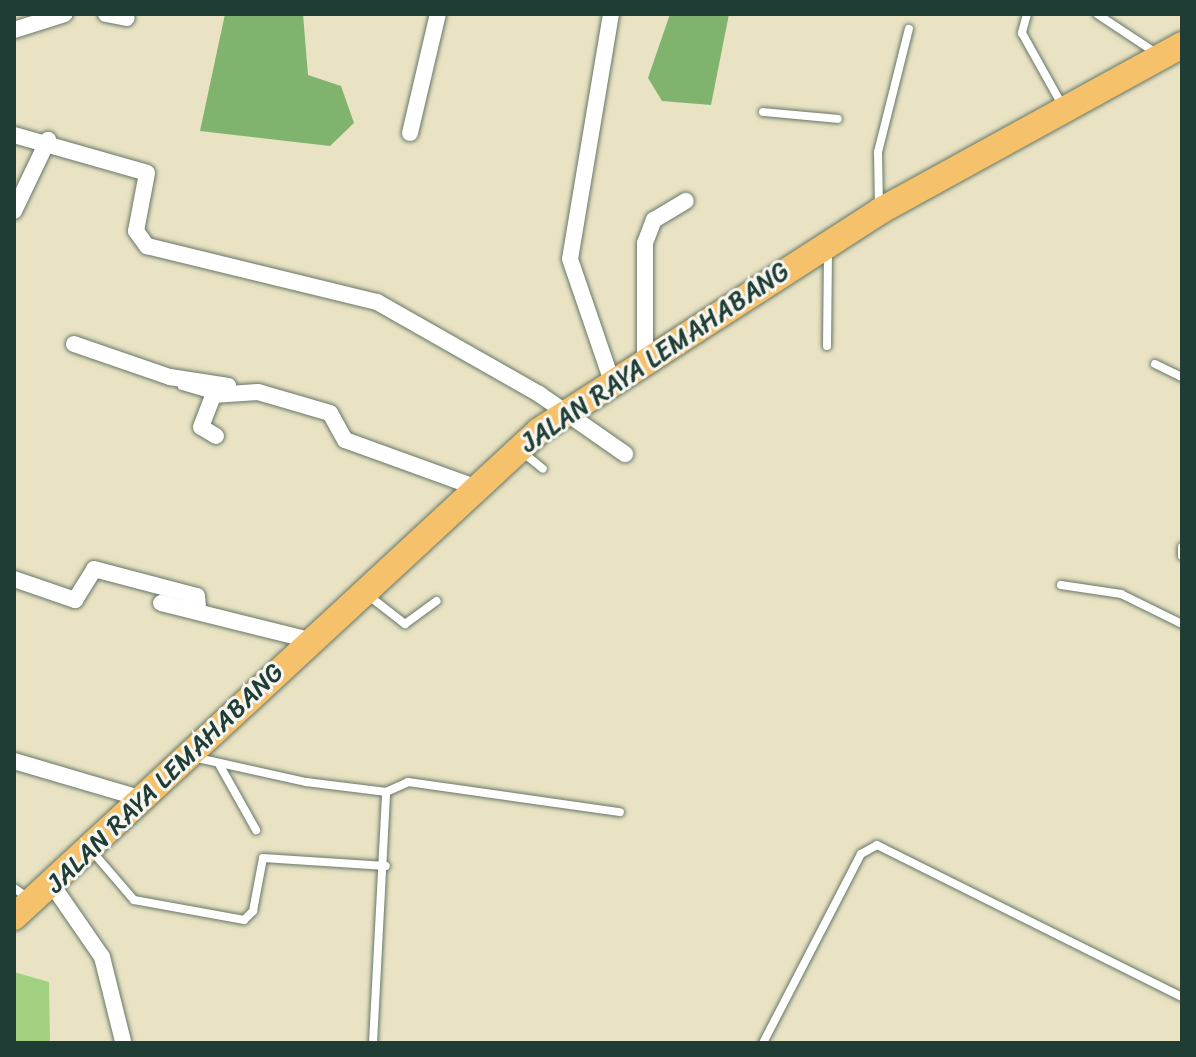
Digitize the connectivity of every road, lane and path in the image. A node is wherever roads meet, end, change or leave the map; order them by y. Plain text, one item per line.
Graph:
1 (65, 14) edge
2 (106, 14) edge
3 (438, 14) edge
4 (611, 14) edge
5 (1027, 14) edge
6 (1097, 14) edge
7 (127, 18) dead end
8 (909, 29) dead end
9 (14, 30) edge
10 (1172, 51) edge
11 (1065, 109) junction
12 (763, 112) dead end
13 (838, 119) dead end
14 (410, 133) dead end
15 (14, 135) edge
16 (48, 140) junction
17 (686, 201) dead end
18 (14, 211) edge
19 (880, 211) junction
20 (828, 243) junction
21 (74, 344) dead end
22 (827, 346) dead end
23 (645, 361) junction
24 (1155, 364) dead end
25 (1182, 377) edge
26 (612, 382) junction
27 (182, 386) dead end
28 (213, 395) junction
29 (282, 398) junction
30 (565, 412) junction
31 (216, 436) dead end
32 (517, 448) junction
33 (625, 454) dead end
34 (543, 469) dead end
35 (472, 486) junction
36 (1182, 547) edge
37 (1182, 556) edge
38 (14, 579) edge
39 (1061, 585) dead end
40 (362, 589) junction
41 (437, 601) dead end
42 (161, 603) dead end
43 (198, 608) junction
44 (1182, 624) edge
45 (309, 640) junction
46 (188, 756) junction
47 (14, 761) edge
48 (219, 764) junction
49 (386, 792) junction
50 (143, 799) junction
51 (620, 812) dead end
52 (256, 830) dead end
53 (90, 850) junction
54 (386, 866) junction
55 (29, 898) edge
56 (1182, 997) edge
57 (123, 1041) edge
58 (373, 1043) edge
59 (763, 1043) edge

1 - 9 street
2 - 7 street
3 - 14 street
4 - 26 street
5 - 11 lane
6 - 10 lane
8 - 19 lane
10 - 11 main road, JALAN RAYA LEMAHABANG
11 - 19 main road, JALAN RAYA LEMAHABANG
12 - 13 lane
15 - 16 street
16 - 18 street
16 - 30 street
17 - 23 street
19 - 20 main road, JALAN RAYA LEMAHABANG
20 - 22 lane
20 - 23 main road, JALAN RAYA LEMAHABANG
21 - 29 street
23 - 26 main road, JALAN RAYA LEMAHABANG
24 - 25 lane
26 - 30 main road, JALAN RAYA LEMAHABANG
27 - 28 lane
28 - 29 street
28 - 31 street
29 - 35 street
30 - 32 main road, JALAN RAYA LEMAHABANG
30 - 33 street
32 - 34 lane
32 - 35 main road, JALAN RAYA LEMAHABANG
35 - 40 main road, JALAN RAYA LEMAHABANG
36 - 37 lane
38 - 43 street
39 - 44 lane
40 - 41 lane
40 - 45 main road, JALAN RAYA LEMAHABANG
42 - 43 street
43 - 45 street
45 - 46 main road, JALAN RAYA LEMAHABANG
46 - 48 lane
46 - 50 main road, JALAN RAYA LEMAHABANG
47 - 50 street
48 - 49 lane
48 - 52 lane
49 - 51 lane
49 - 54 lane
50 - 53 main road, JALAN RAYA LEMAHABANG
53 - 54 lane
53 - 55 main road, JALAN RAYA LEMAHABANG
54 - 58 lane
55 - 57 street
56 - 59 lane

